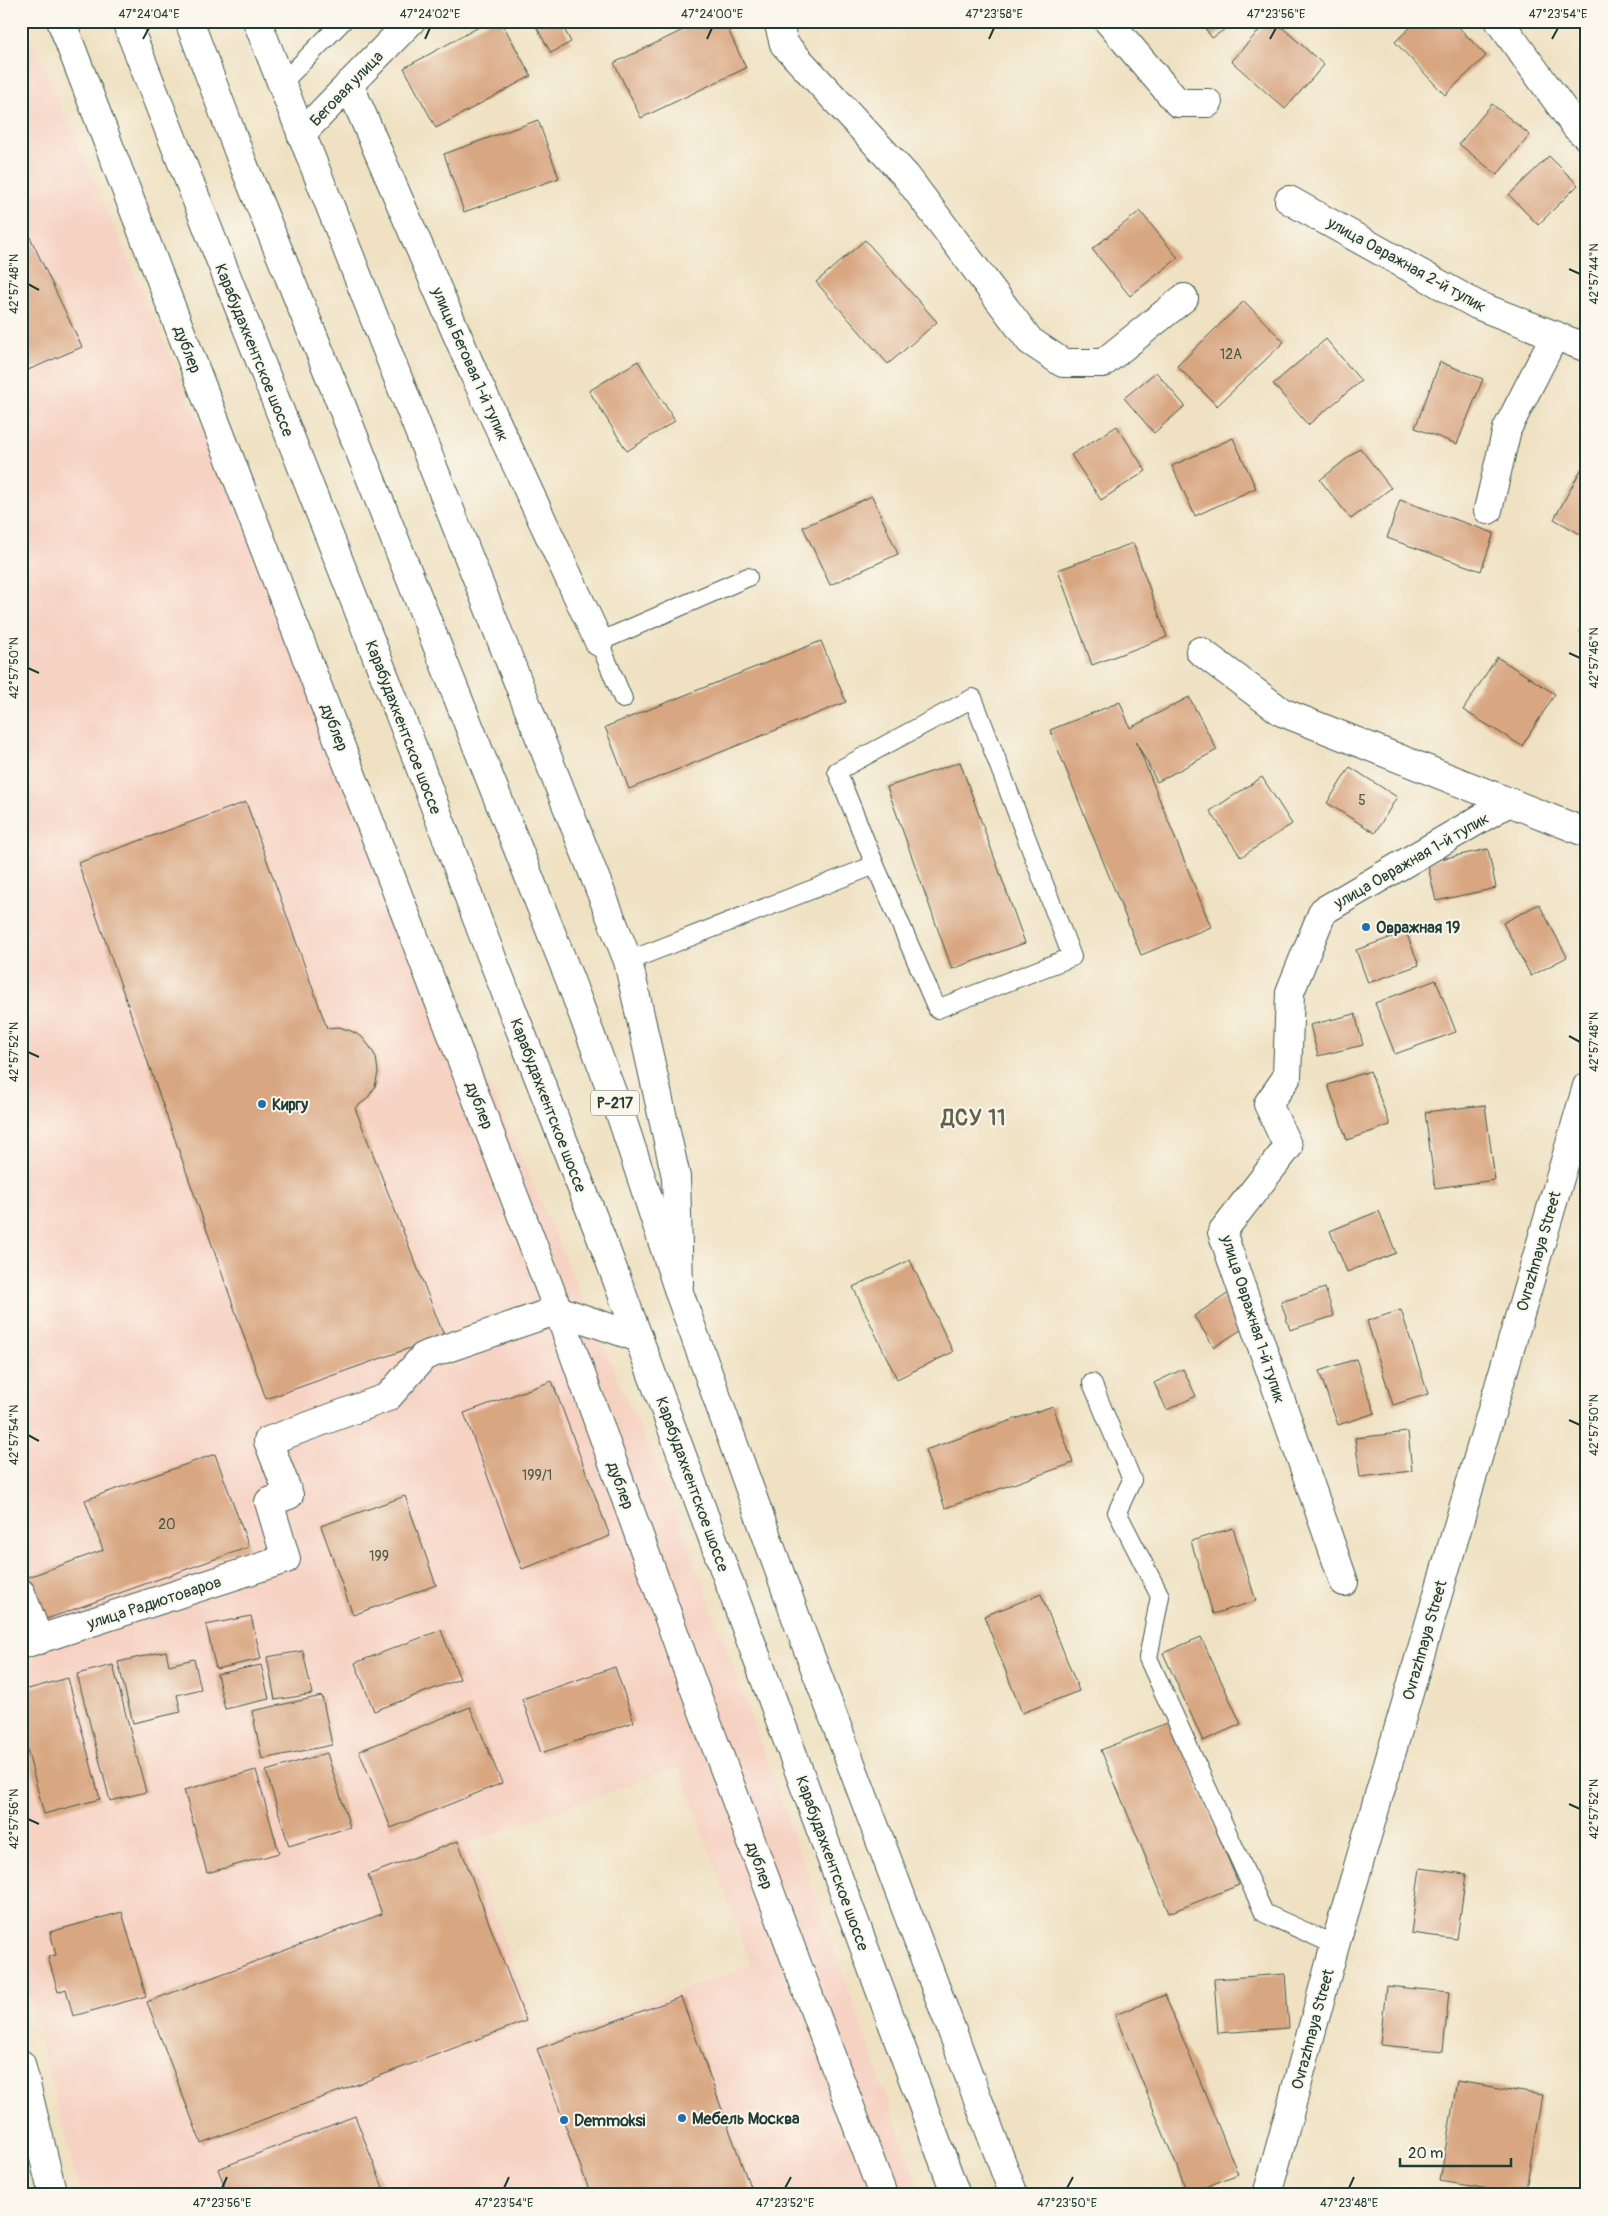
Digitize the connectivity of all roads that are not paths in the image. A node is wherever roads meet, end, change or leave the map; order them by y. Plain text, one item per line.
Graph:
1 (61, 21) edge
2 (126, 21) edge
3 (189, 21) edge
4 (257, 21) edge
5 (343, 21) edge
6 (411, 21) edge
7 (778, 21) edge
8 (1108, 21) edge
9 (1498, 21) edge
10 (282, 84) junction
11 (349, 84) junction
12 (1208, 103) dead end
13 (302, 134) junction
14 (1587, 137) edge
15 (1289, 200) dead end
16 (1184, 298) dead end
17 (1555, 336) junction
18 (1587, 348) edge
19 (1488, 510) dead end
20 (748, 577) dead end
21 (599, 642) junction
22 (1200, 651) dead end
23 (623, 699) dead end
24 (1509, 802) junction
25 (1587, 833) edge
26 (875, 865) junction
27 (628, 961) junction
28 (1587, 1086) edge
29 (680, 1296) junction
30 (558, 1310) junction
31 (639, 1338) junction
32 (1092, 1383) dead end
33 (1344, 1582) dead end
34 (21, 1593) edge
35 (30, 1642) edge
36 (1335, 1945) junction
37 (21, 2064) edge
38 (53, 2195) edge
39 (883, 2195) edge
40 (956, 2195) edge
41 (1014, 2195) edge
42 (1267, 2195) edge

1 - 30 main road, дублер
2 - 31 main road, Карабудахкентское шоссе
3 - 29 main road, Р-217
4 - 10 main road
5 - 10 lane
6 - 11 main road, Беговая улица
7 - 16 main road
8 - 12 main road
9 - 14 main road
10 - 13 main road
11 - 13 main road, Беговая улица
11 - 21 main road, улицы Беговая 1-й тупик
13 - 27 main road
15 - 17 main road, улица Овражная 2-й тупик
17 - 18 main road, улица Овражная 2-й тупик
17 - 19 main road
20 - 21 lane
21 - 23 lane
22 - 24 main road, улица Овражная 1-й тупик
24 - 25 main road, улица Овражная 1-й тупик
24 - 33 main road, улица Овражная 1-й тупик
26 - 26 lane
26 - 27 lane
27 - 29 main road
28 - 36 main road, Ovrazhnaya Street
29 - 41 main road, Р-217
30 - 31 main road
30 - 35 main road, улица Радиотоваров
30 - 39 main road, дублер
31 - 40 main road, Карабудахкентское шоссе
32 - 36 lane
34 - 35 main road
36 - 42 main road, Ovrazhnaya Street
37 - 38 main road

